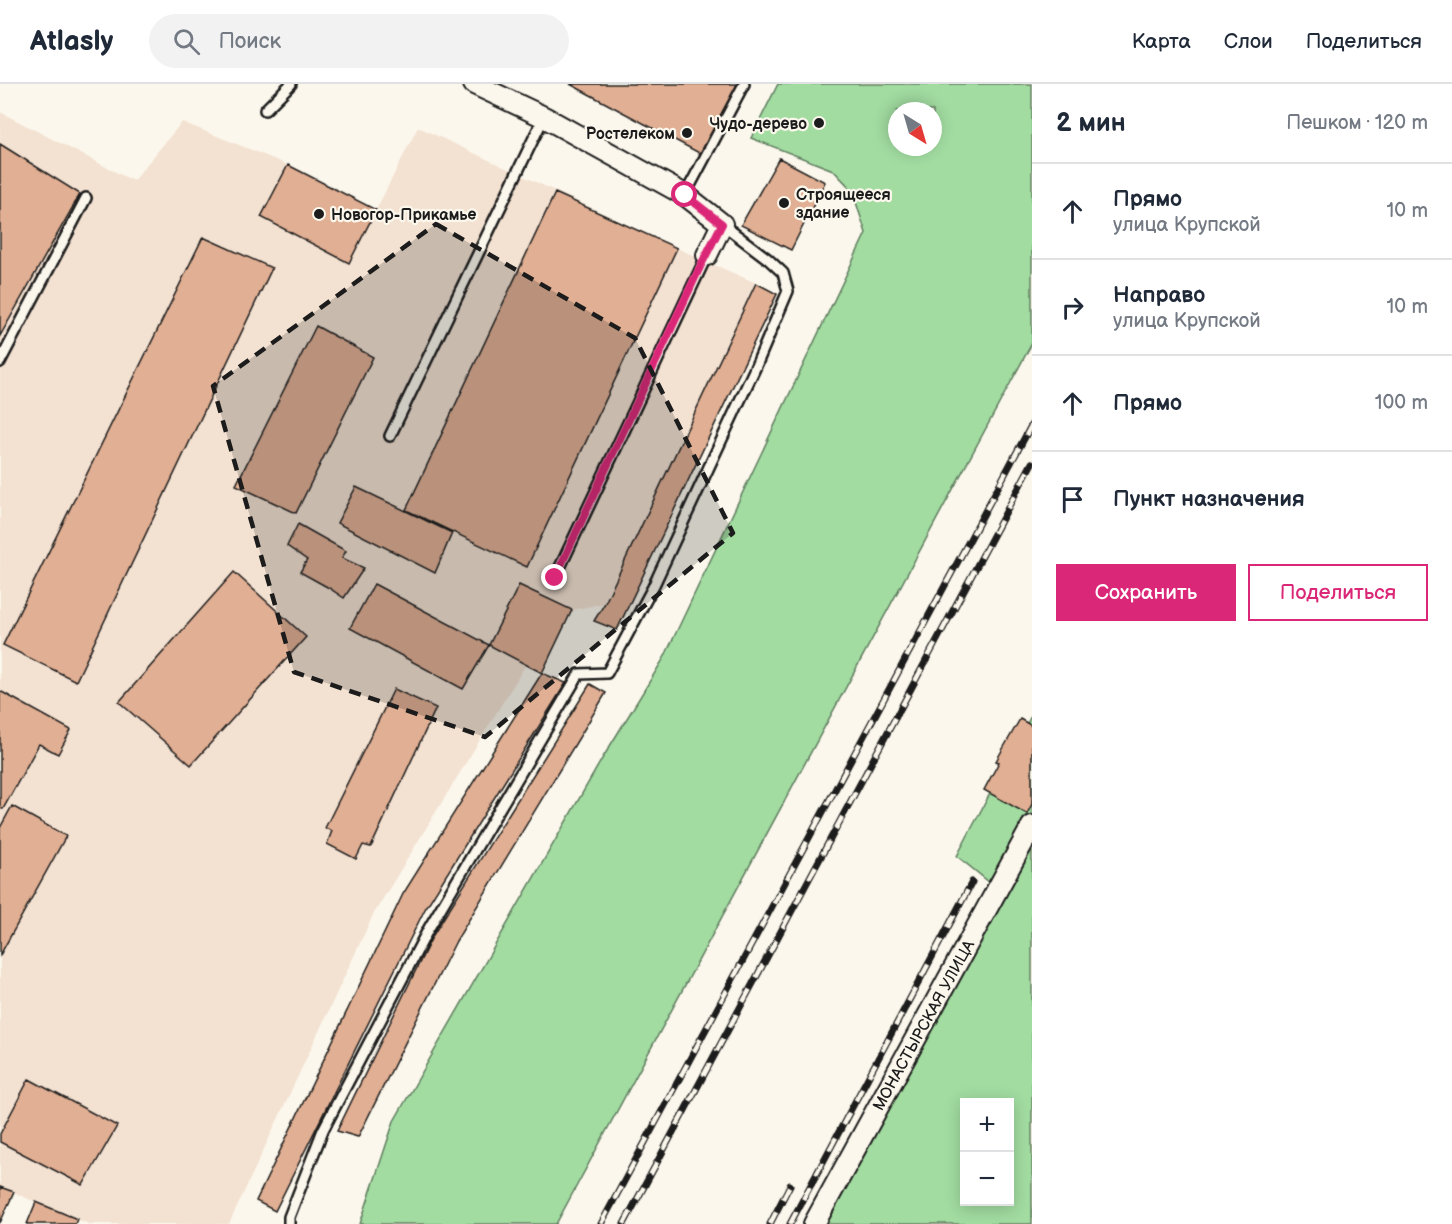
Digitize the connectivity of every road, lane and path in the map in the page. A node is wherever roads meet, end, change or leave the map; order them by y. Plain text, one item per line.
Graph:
1 (291, 84) edge
2 (474, 84) edge
3 (744, 84) edge
4 (265, 110) dead end
5 (544, 117) junction
6 (685, 195) junction
7 (87, 198) dead end
8 (722, 224) junction
9 (706, 255) joint
10 (0, 362) edge
11 (390, 436) dead end
12 (555, 578) dead end
13 (1032, 826) edge
14 (289, 1224) edge
15 (814, 1224) edge

1 - 4 lane
2 - 5 street
3 - 6 lane
5 - 6 street
5 - 11 lane
6 - 8 street
7 - 10 lane
8 - 9 street
8 - 14 lane
9 - 12 lane
13 - 15 street, МОНАСТЫРСКАЯ УЛИЦА

